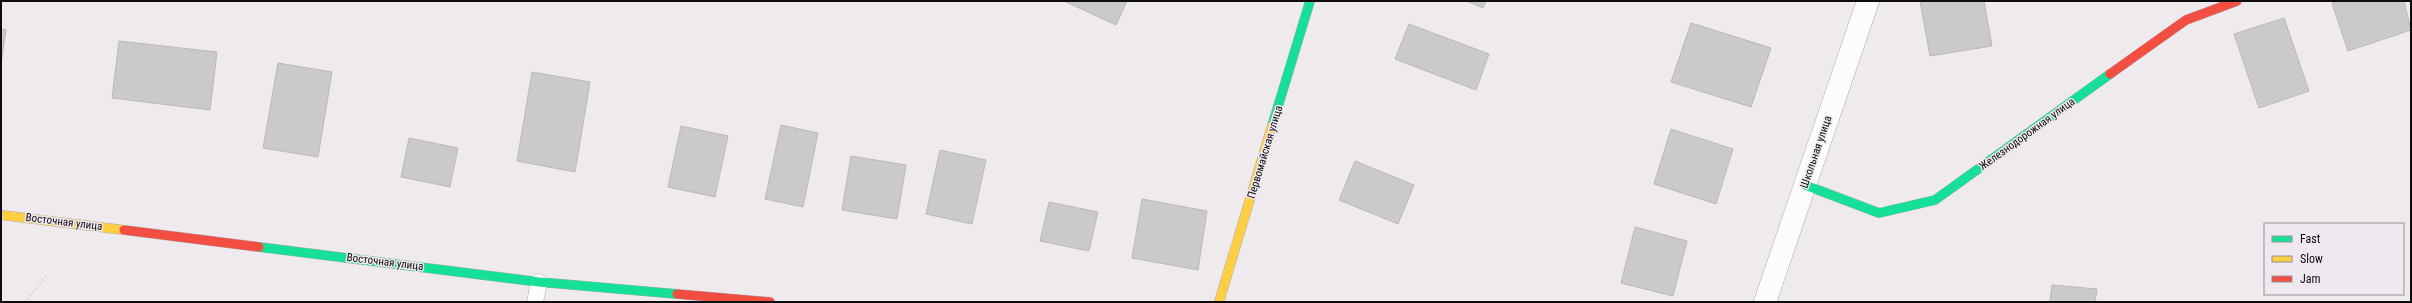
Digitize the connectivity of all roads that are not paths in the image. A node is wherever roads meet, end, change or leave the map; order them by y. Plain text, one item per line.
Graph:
1 (1310, 1) edge
2 (1868, 1) edge
3 (2237, 1) edge
4 (1805, 185) junction
5 (1, 215) edge
6 (539, 282) junction
7 (535, 302) edge
8 (770, 302) edge
9 (1219, 302) edge
10 (1764, 302) edge

1 - 9 street, Первомайская улица
2 - 4 street, Школьная улица
3 - 4 street, Железнодорожная улица
4 - 10 street, Школьная улица
5 - 6 street, Восточная улица
6 - 7 lane
6 - 8 street, Восточная улица

